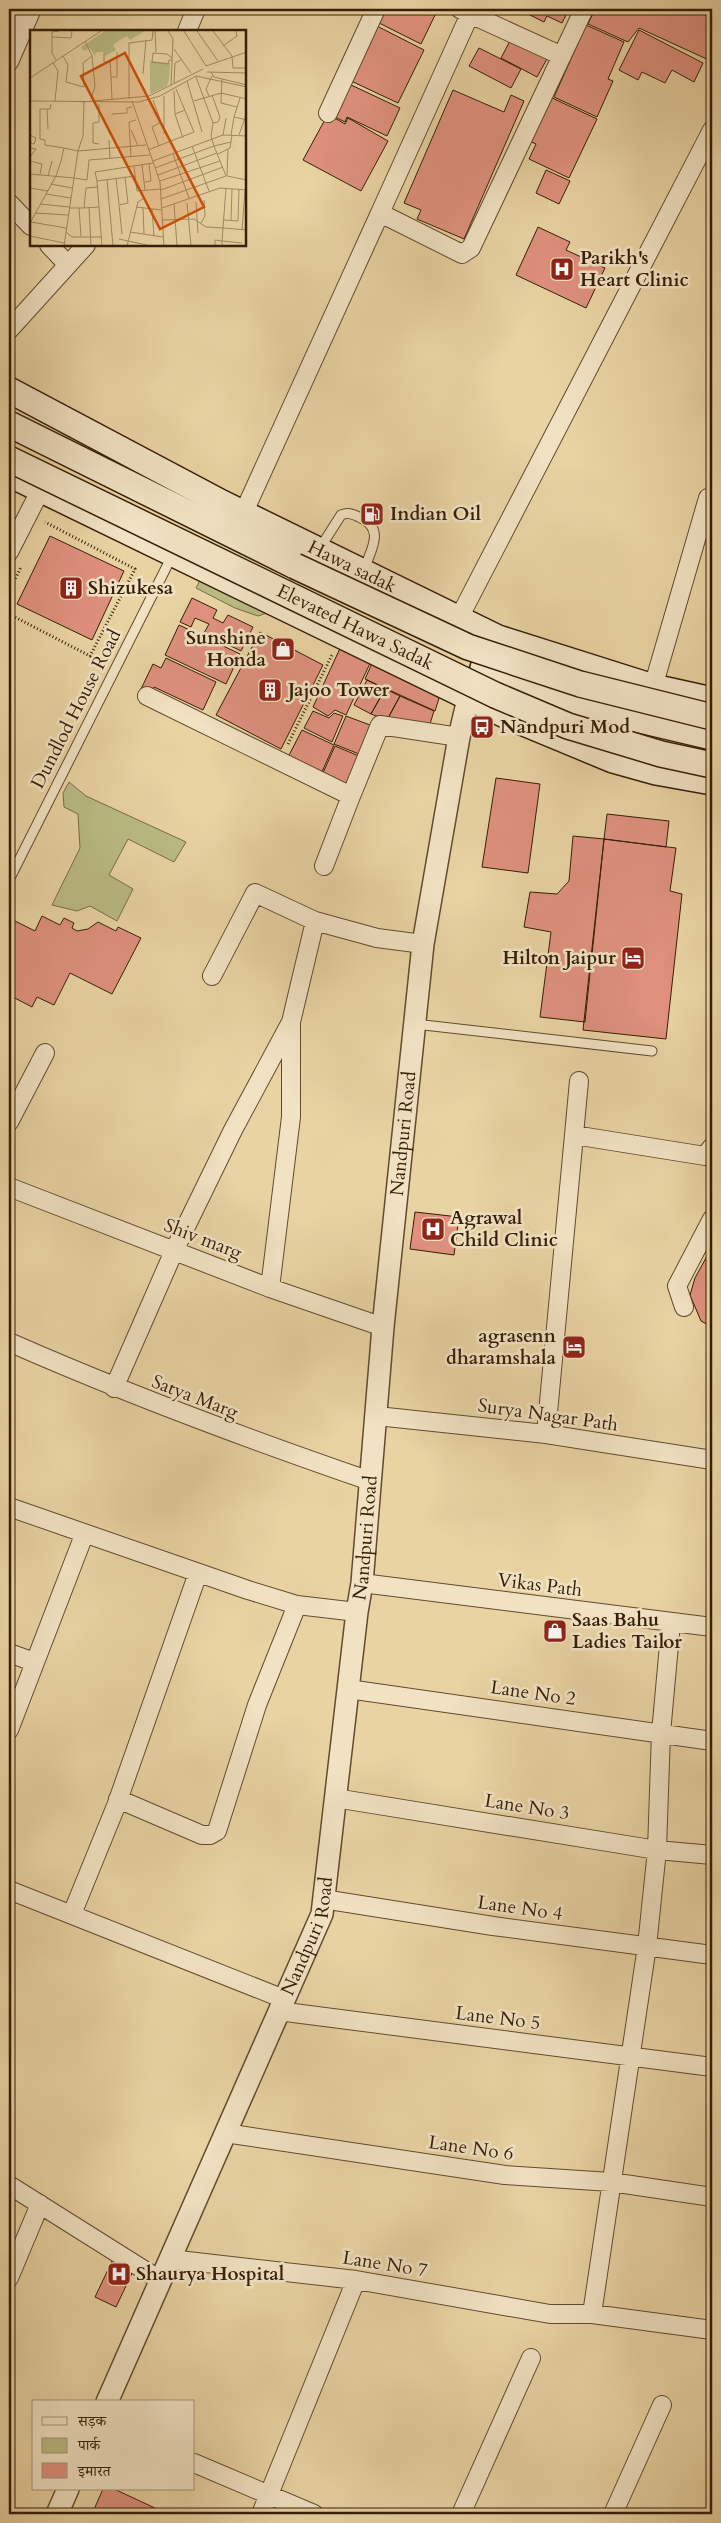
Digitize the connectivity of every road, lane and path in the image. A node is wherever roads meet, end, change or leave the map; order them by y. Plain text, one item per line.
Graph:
1 (9, 9) edge
2 (32, 9) edge
3 (196, 9) edge
4 (376, 9) edge
5 (584, 9) edge
6 (465, 11) edge
7 (25, 26) junction
8 (187, 30) edge
9 (562, 56) junction
10 (9, 62) edge
11 (328, 114) dead end
12 (712, 130) edge
13 (9, 203) edge
14 (380, 213) junction
15 (30, 225) edge
16 (50, 246) edge
17 (85, 246) edge
18 (68, 265) junction
19 (9, 330) edge
20 (9, 390) edge
21 (9, 424) edge
22 (9, 459) edge
23 (9, 474) edge
24 (41, 489) junction
25 (708, 498) dead end
26 (243, 514) junction
27 (40, 531) dead end
28 (318, 550) junction
29 (9, 552) edge
30 (174, 554) junction
31 (22, 565) dead end
32 (363, 572) junction
33 (9, 591) edge
34 (9, 614) edge
35 (459, 618) junction
36 (342, 635) junction
37 (498, 638) junction
38 (483, 668) junction
39 (653, 686) junction
40 (147, 696) dead end
41 (468, 699) junction
42 (712, 700) edge
43 (712, 717) edge
44 (459, 737) junction
45 (712, 738) edge
46 (285, 749) dead end
47 (712, 765) edge
48 (712, 782) edge
49 (350, 796) junction
50 (324, 866) dead end
51 (9, 880) edge
52 (315, 921) junction
53 (424, 944) junction
54 (212, 976) dead end
55 (291, 1022) junction
56 (415, 1024) junction
57 (652, 1051) dead end
58 (45, 1053) dead end
59 (579, 1081) dead end
60 (9, 1122) edge
61 (574, 1135) junction
62 (712, 1147) edge
63 (9, 1187) edge
64 (712, 1219) edge
65 (174, 1251) junction
66 (270, 1288) junction
67 (684, 1307) dead end
68 (383, 1327) junction
69 (9, 1342) edge
70 (114, 1388) junction
71 (377, 1416) junction
72 (546, 1434) junction
73 (712, 1460) edge
74 (370, 1481) junction
75 (9, 1507) edge
76 (84, 1534) junction
77 (198, 1573) junction
78 (362, 1583) junction
79 (297, 1605) junction
80 (357, 1612) junction
81 (671, 1623) junction
82 (712, 1627) edge
83 (9, 1653) edge
84 (34, 1662) junction
85 (348, 1689) junction
86 (9, 1730) edge
87 (661, 1734) junction
88 (712, 1741) edge
89 (335, 1798) junction
90 (118, 1799) junction
91 (657, 1850) junction
92 (712, 1855) edge
93 (9, 1890) edge
94 (323, 1899) junction
95 (72, 1914) junction
96 (647, 1946) junction
97 (712, 1955) edge
98 (281, 2005) junction
99 (632, 2057) junction
100 (712, 2067) edge
101 (225, 2133) junction
102 (611, 2182) junction
103 (9, 2185) edge
104 (712, 2197) edge
105 (40, 2204) junction
106 (170, 2259) junction
107 (9, 2278) edge
108 (160, 2280) junction
109 (356, 2280) junction
110 (592, 2314) junction
111 (712, 2330) edge
112 (531, 2358) dead end
113 (108, 2400) edge
114 (662, 2405) dead end
115 (195, 2463) edge
116 (68, 2490) edge
117 (270, 2494) junction
118 (57, 2514) edge
119 (261, 2514) edge
120 (314, 2514) edge
121 (462, 2514) edge
122 (613, 2514) edge

1 - 7 street
2 - 7 street
3 - 8 street
4 - 11 street
5 - 9 street
6 - 9 street
6 - 14 street
7 - 10 street
9 - 14 street
12 - 35 street
13 - 15 street
14 - 26 street
16 - 18 street
17 - 18 street
18 - 19 street
20 - 26 main road, Hawa sadak
21 - 43 main road, Elevated Hawa Sadak, bridge
22 - 47 main road, Elevated Hawa Sadak, bridge
23 - 24 main road
24 - 29 street
24 - 30 main road
25 - 39 street
26 - 28 main road, Hawa sadak
27 - 34 path
28 - 32 main road, Hawa sadak
28 - 32 lane
30 - 36 main road
30 - 51 lane, Dundlod House Road
31 - 33 path
32 - 35 main road, Hawa sadak
35 - 37 main road, Hawa sadak
36 - 41 main road
36 - 46 path
37 - 38 street, Nandpuri Road
37 - 39 main road, Hawa sadak
38 - 41 street, Nandpuri Road
38 - 45 main road
39 - 42 main road, Hawa sadak
40 - 49 street
41 - 44 street, Nandpuri Road
41 - 48 main road
44 - 49 street
44 - 53 street, Nandpuri Road
49 - 50 street
52 - 53 street
52 - 54 street
52 - 55 street
53 - 56 street, Nandpuri Road
55 - 65 street
55 - 66 street
56 - 57 lane
56 - 68 street, Nandpuri Road
58 - 60 street
59 - 61 street
61 - 62 street
61 - 72 street
63 - 65 street, Shiv marg
64 - 67 street
65 - 66 street, Shiv marg
65 - 70 street
66 - 68 street, Shiv marg
68 - 71 street, Nandpuri Road
69 - 70 street, Satya Marg
70 - 74 street, Satya Marg
71 - 72 street, Surya Nagar Path
71 - 74 street, Nandpuri Road
72 - 73 street, Surya Nagar Path
74 - 78 street, Nandpuri Road
75 - 76 street
76 - 77 street
76 - 84 street
77 - 79 street
77 - 90 street
78 - 80 street, Nandpuri Road
78 - 81 street, Vikas Path
79 - 80 street
79 - 90 street
80 - 85 street, Nandpuri Road
81 - 82 street, Vikas Path
81 - 87 street
83 - 84 street
84 - 86 street
85 - 87 street, Lane No 2
85 - 89 street, Nandpuri Road
87 - 88 street, Lane No 2
87 - 91 street
89 - 91 street, Lane No 3
89 - 94 street, Nandpuri Road
90 - 95 street
91 - 92 street, Lane No 3
91 - 96 street
93 - 95 street, Lane No 5
94 - 96 street, Lane No 4
94 - 98 street, Nandpuri Road
95 - 98 street, Lane No 5
96 - 97 street, Lane No 4
96 - 99 street
98 - 99 street, Lane No 5
98 - 101 street, Nandpuri Road
99 - 100 street, Lane No 5
99 - 102 street
101 - 102 street, Lane No 6
101 - 106 street, Nandpuri Road
102 - 104 street, Lane No 6
102 - 110 street
103 - 105 street
105 - 107 street
105 - 108 street
106 - 108 street, Nandpuri Road
106 - 109 street, Lane No 7
108 - 113 street, Nandpuri Road
109 - 110 street, Lane No 7
109 - 117 street
110 - 111 street, Lane No 7
112 - 121 street
114 - 122 street
115 - 117 street
116 - 118 street
117 - 119 street
117 - 120 street

